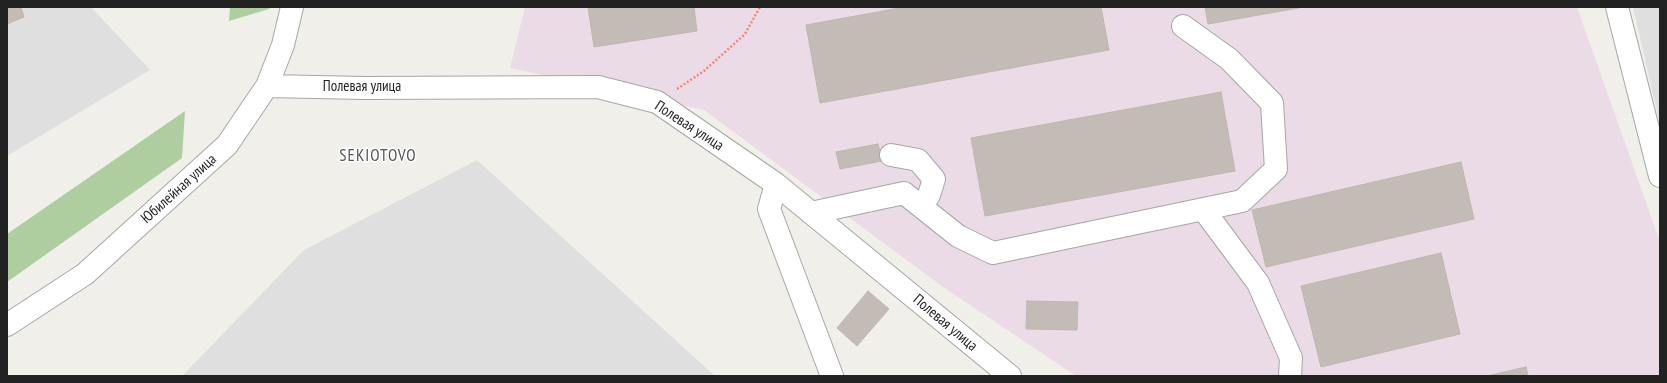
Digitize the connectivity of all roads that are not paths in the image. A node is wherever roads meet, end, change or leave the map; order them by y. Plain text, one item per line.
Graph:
1 (292, 7) edge
2 (1617, 7) edge
3 (1183, 26) dead end
4 (267, 86) junction
5 (891, 155) dead end
6 (1660, 176) edge
7 (776, 184) junction
8 (922, 206) junction
9 (1203, 209) junction
10 (811, 213) junction
11 (7, 325) edge
12 (832, 376) edge
13 (1010, 376) edge
14 (1290, 376) edge

1 - 4 street, Юбилейная улица
2 - 6 street
3 - 9 street
4 - 7 street, Полевая улица
4 - 11 street, Юбилейная улица
5 - 8 street
7 - 10 street, Полевая улица
7 - 12 street
8 - 9 street
8 - 10 street
9 - 14 street
10 - 13 street, Полевая улица

